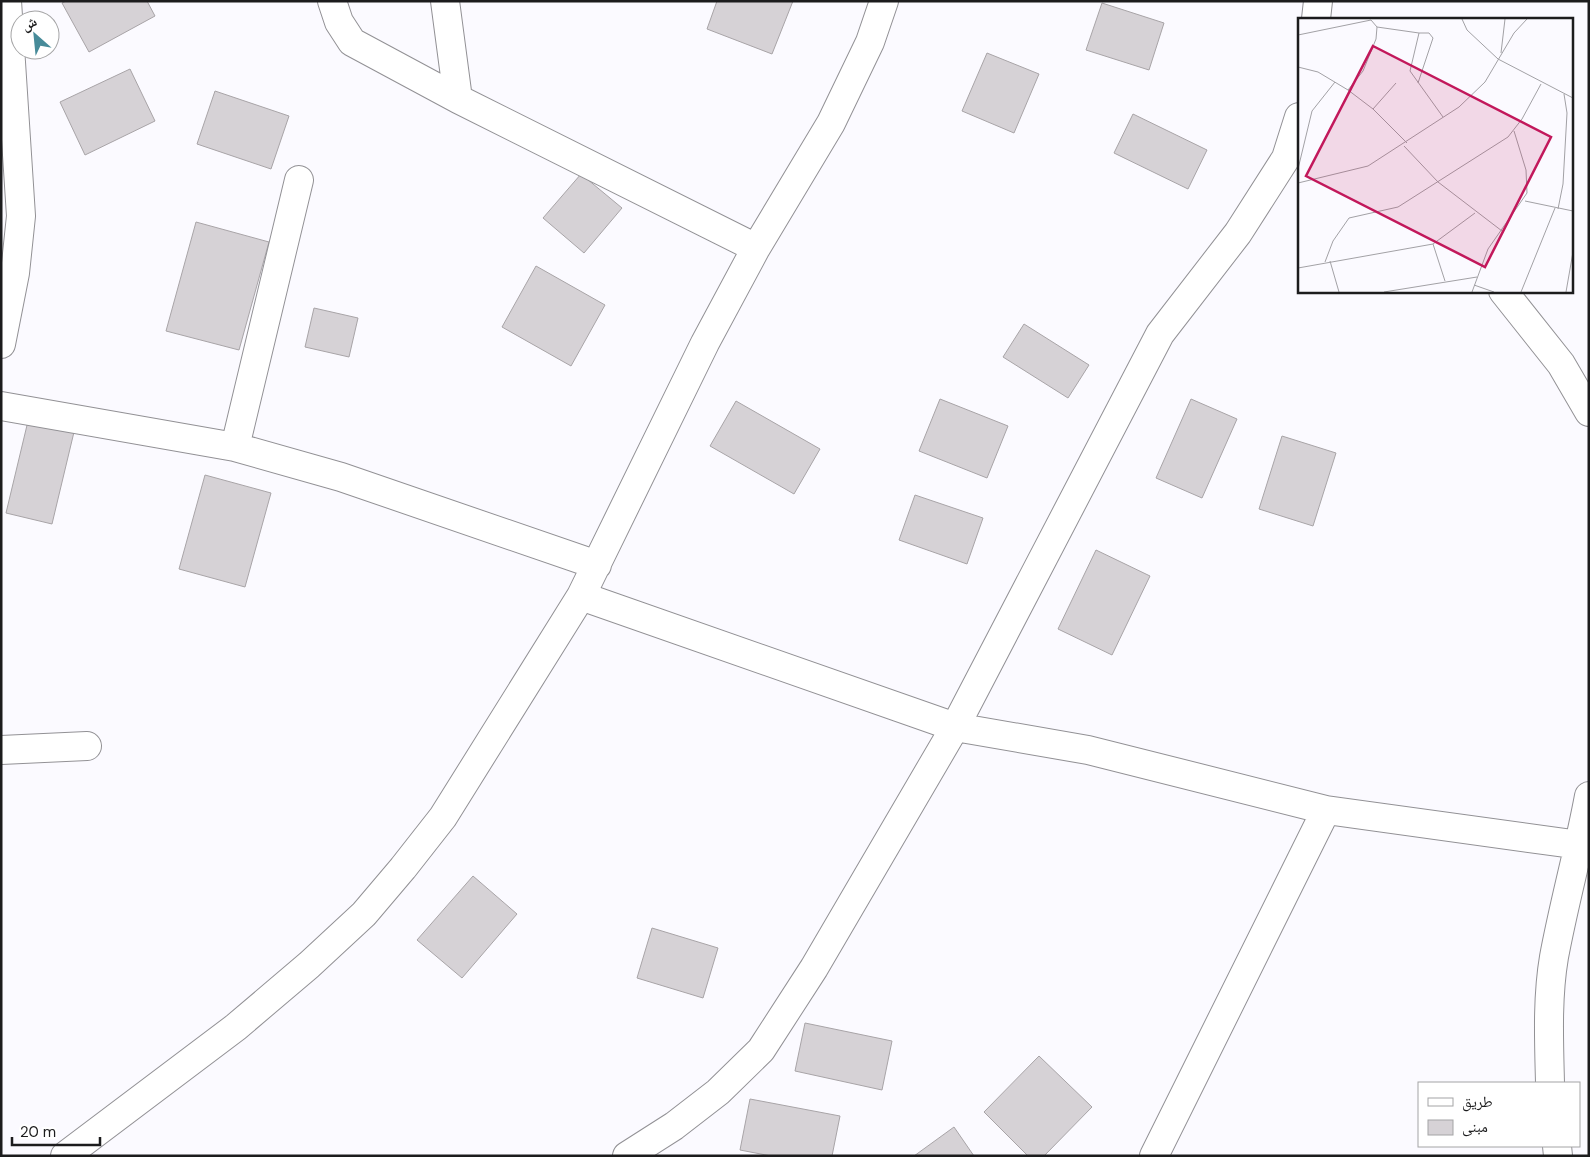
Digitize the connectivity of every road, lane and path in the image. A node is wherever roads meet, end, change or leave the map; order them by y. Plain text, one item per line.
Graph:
1 (7, 1) edge
2 (332, 1) edge
3 (445, 1) edge
4 (884, 1) edge
5 (1318, 1) edge
6 (1316, 18) edge
7 (458, 99) junction
8 (1298, 120) edge
9 (299, 180) dead end
10 (756, 248) junction
11 (1504, 292) edge
12 (1, 344) edge
13 (1, 406) edge
14 (1589, 412) edge
15 (235, 447) junction
16 (597, 565) junction
17 (581, 596) junction
18 (955, 728) junction
19 (87, 746) dead end
20 (1, 750) edge
21 (1589, 796) edge
22 (1326, 810) junction
23 (1580, 845) junction
24 (1550, 1082) edge
25 (65, 1156) edge
26 (627, 1156) edge
27 (1154, 1156) edge

1 - 12 street
2 - 7 street
3 - 7 street
4 - 10 street
5 - 6 street
7 - 10 street
8 - 18 street
9 - 15 street
10 - 16 street
11 - 14 street
13 - 15 street
15 - 16 street
16 - 17 street
17 - 18 street
17 - 25 street
18 - 22 street
18 - 26 street
19 - 20 street
21 - 23 street
22 - 23 street
22 - 27 street
23 - 24 street

